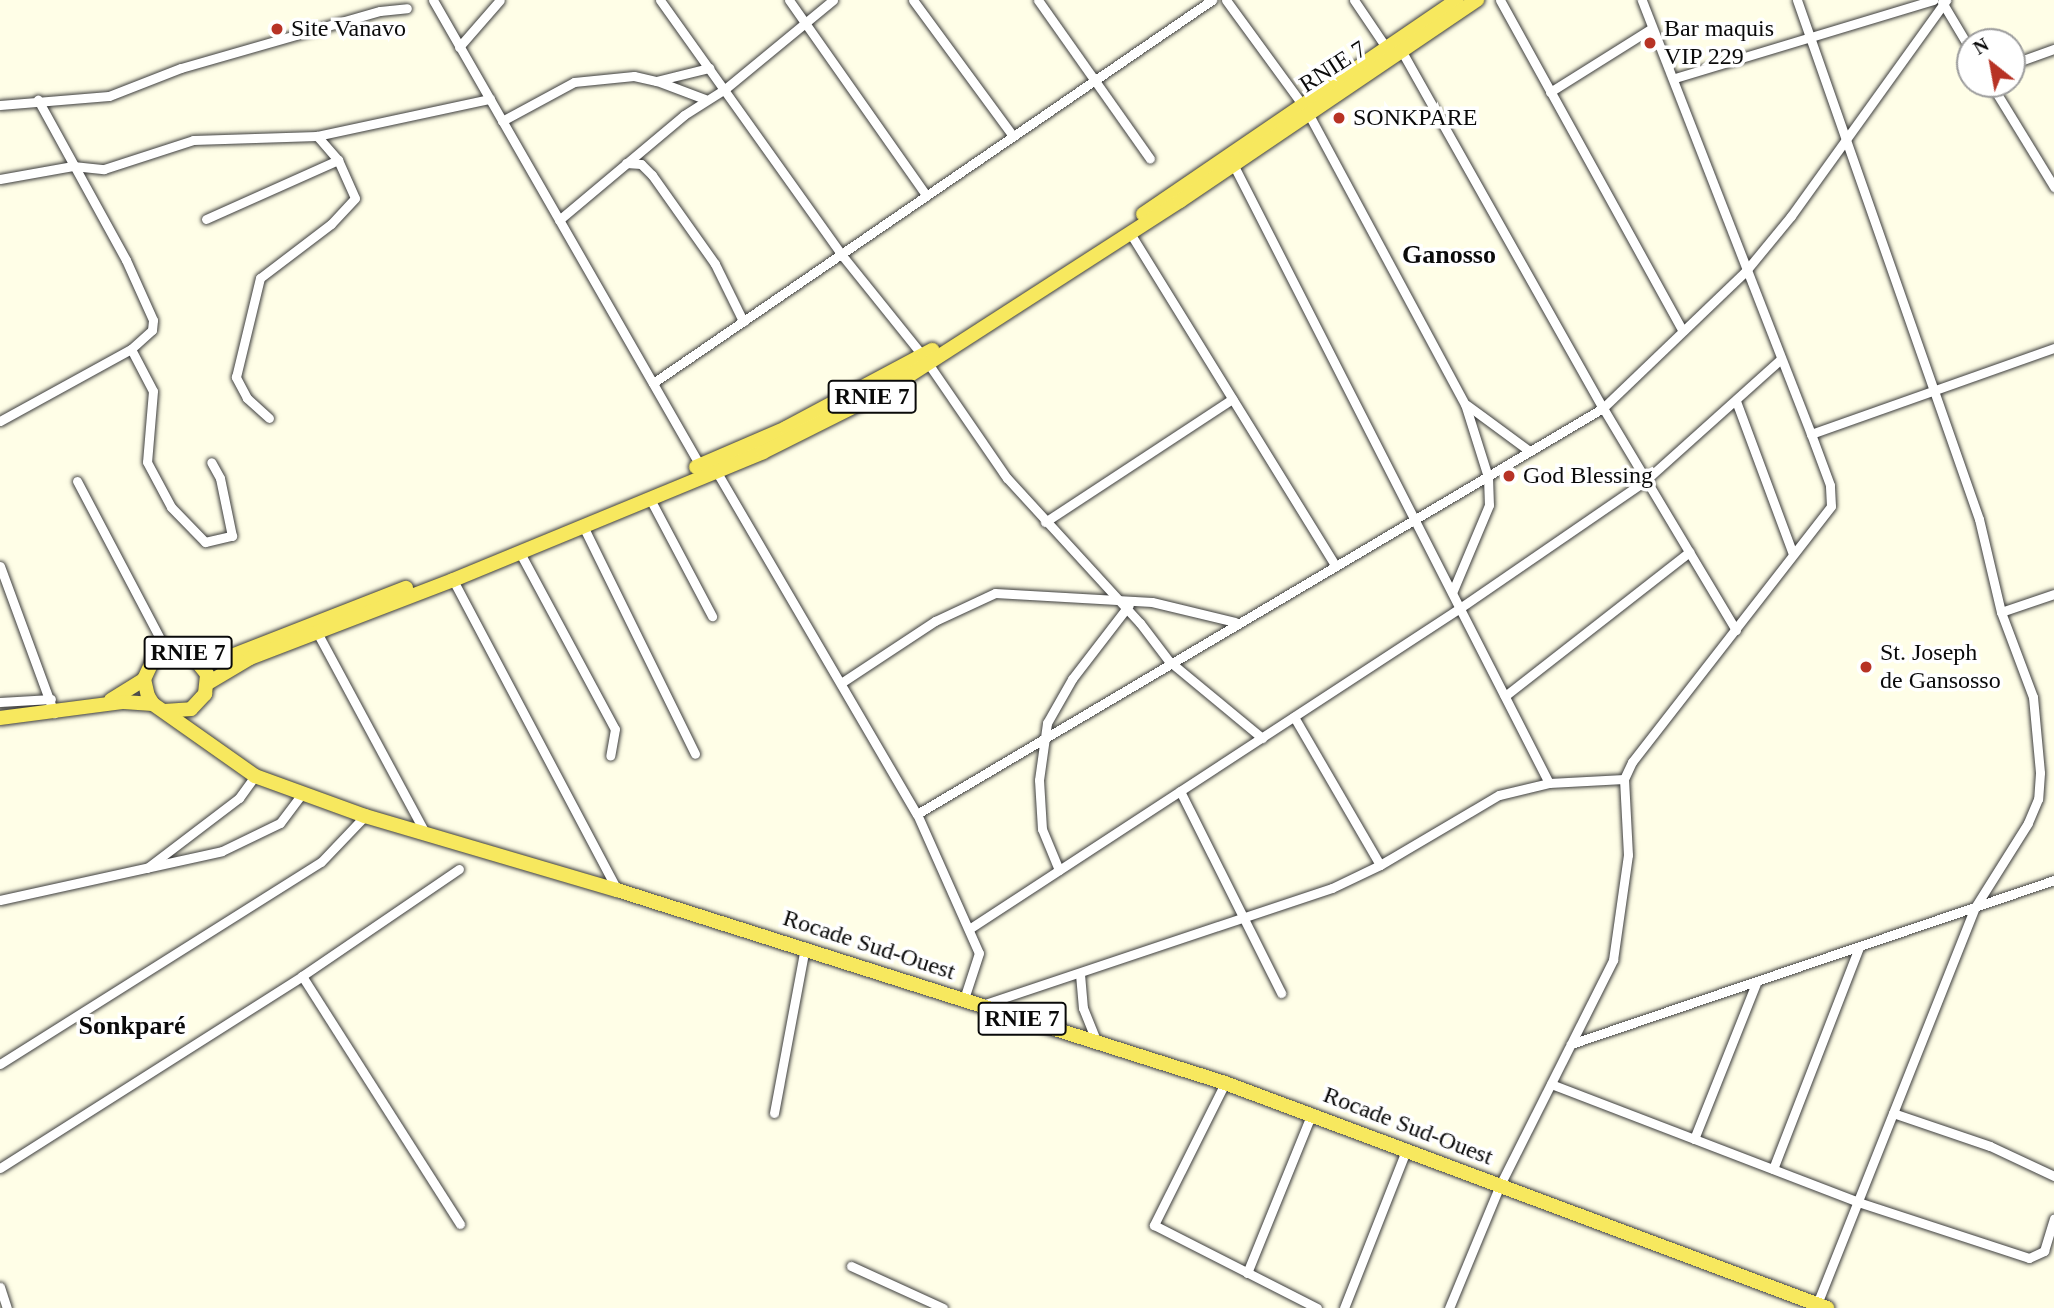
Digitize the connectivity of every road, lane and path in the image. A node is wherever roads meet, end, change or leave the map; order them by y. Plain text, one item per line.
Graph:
1 (433, 0) edge
2 (500, 0) edge
3 (660, 0) edge
4 (789, 0) edge
5 (833, 0) edge
6 (913, 0) edge
7 (1038, 0) edge
8 (1212, 0) edge
9 (1226, 0) edge
10 (1354, 0) edge
11 (1477, 0) edge
12 (1500, 0) edge
13 (1642, 0) edge
14 (1797, 0) edge
15 (1452, 1) edge
16 (1941, 1) edge
17 (407, 8) dead end
18 (805, 23) junction
19 (1652, 28) junction
20 (1957, 28) edge
21 (1810, 37) junction
22 (1385, 46) junction
23 (459, 47) junction
24 (2054, 49) edge
25 (1401, 50) junction
26 (2026, 59) edge
27 (709, 68) junction
28 (1675, 78) junction
29 (1095, 80) junction
30 (656, 81) junction
31 (725, 89) junction
32 (1550, 92) junction
33 (2000, 98) edge
34 (490, 99) junction
35 (705, 99) junction
36 (38, 100) junction
37 (0, 105) edge
38 (1304, 106) junction
39 (502, 121) junction
40 (317, 136) junction
41 (1013, 136) junction
42 (1847, 141) junction
43 (1150, 159) dead end
44 (338, 160) junction
45 (626, 163) junction
46 (1233, 163) junction
47 (73, 166) junction
48 (0, 179) edge
49 (2054, 187) edge
50 (926, 195) junction
51 (206, 219) dead end
52 (559, 220) junction
53 (1130, 233) junction
54 (841, 254) junction
55 (1745, 272) junction
56 (743, 321) junction
57 (1683, 331) junction
58 (2054, 348) edge
59 (131, 349) junction
60 (925, 359) junction
61 (1781, 359) junction
62 (653, 383) junction
63 (1937, 389) junction
64 (1232, 399) junction
65 (1736, 401) junction
66 (1465, 404) junction
67 (1603, 408) junction
68 (270, 418) dead end
69 (0, 421) edge
70 (1811, 434) junction
71 (1528, 450) junction
72 (211, 462) dead end
73 (706, 470) junction
74 (1488, 477) junction
75 (1646, 480) junction
76 (77, 481) dead end
77 (649, 497) junction
78 (1414, 518) junction
79 (1045, 522) junction
80 (582, 524) junction
81 (519, 551) junction
82 (1689, 552) junction
83 (1793, 554) junction
84 (1335, 565) junction
85 (0, 566) edge
86 (453, 580) junction
87 (1452, 593) junction
88 (2054, 594) edge
89 (1115, 597) junction
90 (1133, 599) junction
91 (1460, 608) junction
92 (1126, 609) junction
93 (2001, 612) junction
94 (712, 616) dead end
95 (1235, 622) junction
96 (1736, 630) junction
97 (318, 634) junction
98 (167, 652) junction
99 (198, 659) junction
100 (1169, 661) junction
101 (144, 678) junction
102 (208, 683) junction
103 (841, 683) junction
104 (1505, 696) junction
105 (0, 702) edge
106 (199, 703) junction
107 (52, 706) junction
108 (159, 707) junction
109 (94, 708) junction
110 (1294, 717) junction
111 (0, 718) edge
112 (1262, 738) junction
113 (1043, 742) junction
114 (213, 747) junction
115 (695, 754) dead end
116 (610, 756) dead end
117 (255, 776) junction
118 (1624, 779) junction
119 (1549, 783) junction
120 (1180, 792) junction
121 (303, 793) junction
122 (917, 814) junction
123 (365, 816) junction
124 (426, 835) junction
125 (1380, 865) junction
126 (145, 869) junction
127 (459, 869) dead end
128 (1059, 870) junction
129 (2054, 880) edge
130 (617, 890) junction
131 (0, 900) edge
132 (1975, 908) junction
133 (1246, 916) junction
134 (969, 929) junction
135 (1859, 947) junction
136 (805, 948) junction
137 (1080, 975) junction
138 (302, 976) junction
139 (1757, 981) junction
140 (1281, 993) dead end
141 (964, 999) junction
142 (981, 1006) junction
143 (1097, 1043) junction
144 (1571, 1044) junction
145 (0, 1064) edge
146 (1224, 1083) junction
147 (1551, 1084) junction
148 (774, 1113) dead end
149 (1312, 1113) junction
150 (1893, 1114) junction
151 (1694, 1139) junction
152 (1406, 1151) junction
153 (0, 1168) edge
154 (1773, 1169) junction
155 (2054, 1176) edge
156 (1500, 1185) junction
157 (1858, 1202) junction
158 (2054, 1219) edge
159 (460, 1224) dead end
160 (851, 1266) dead end
161 (1247, 1273) junction
162 (0, 1287) edge
163 (1822, 1306) edge
164 (7, 1308) edge
165 (943, 1308) edge
166 (1317, 1308) edge
167 (1344, 1308) edge
168 (1449, 1308) edge

1 - 23 street
2 - 23 street
3 - 27 street
4 - 18 street
5 - 18 street
6 - 41 street
7 - 29 street
8 - 29 street
9 - 38 street
10 - 22 street
11 - 25 main road, RNIE 7 / RNIE 7
12 - 32 street
13 - 19 street
14 - 21 street
15 - 22 main road, RNIE 7 / RNIE 7
16 - 20 street
16 - 21 street
16 - 42 street
17 - 36 street
18 - 31 street
18 - 50 street
19 - 28 street
19 - 32 street
21 - 28 street
21 - 42 street
22 - 38 main road, RNIE 7 / RNIE 7
23 - 34 street
24 - 26 street
25 - 38 main road, RNIE 7 / RNIE 7
25 - 67 street
27 - 30 street
27 - 31 street
28 - 55 street
29 - 41 street
29 - 43 street
30 - 35 street
30 - 39 street
31 - 35 street
31 - 54 street
32 - 57 street
33 - 49 street
34 - 39 street
34 - 40 street
35 - 45 street
36 - 37 street
36 - 47 street
38 - 46 main road, RNIE 7 / RNIE 7
38 - 60 main road, RNIE 7 / RNIE 7
38 - 66 street
39 - 52 street
40 - 44 street
40 - 47 street
41 - 50 street
42 - 55 street
42 - 63 street
44 - 51 street
44 - 68 street
45 - 52 street
45 - 56 street
46 - 53 main road, RNIE 7 / RNIE 7
46 - 78 street
47 - 48 street
47 - 59 street
50 - 54 street
52 - 62 street
53 - 60 main road, RNIE 7 / RNIE 7
53 - 64 street
54 - 56 street
54 - 60 street
55 - 57 street
55 - 61 street
56 - 62 street
57 - 67 street
58 - 63 street
59 - 69 street
59 - 72 street
60 - 73 main road, RNIE 7 / RNIE 7
60 - 79 street
61 - 65 street
61 - 70 street
62 - 73 street
63 - 70 street
63 - 93 street
64 - 79 street
64 - 84 street
65 - 75 street
65 - 83 street
66 - 71 street
66 - 74 street
67 - 71 street
67 - 75 street
70 - 83 street
71 - 74 street
73 - 77 main road, RNIE 7 / RNIE 7
73 - 99 main road, RNIE 7 / RNIE 7
73 - 103 street
74 - 78 street
74 - 87 street
75 - 82 street
75 - 91 street
76 - 98 street
77 - 80 main road, RNIE 7 / RNIE 7
77 - 94 street
78 - 84 street
78 - 87 street
79 - 89 street
80 - 81 main road, RNIE 7 / RNIE 7
80 - 115 street
81 - 86 main road, RNIE 7 / RNIE 7
81 - 116 street
82 - 96 street
82 - 104 street
83 - 96 street
84 - 95 street
85 - 107 street
86 - 97 main road, RNIE 7 / RNIE 7
86 - 130 street
87 - 91 street
88 - 93 street
89 - 90 street
89 - 92 street
89 - 103 street
90 - 92 street
90 - 95 street
91 - 104 street
91 - 110 street
92 - 100 street
92 - 113 street
93 - 132 street
95 - 100 street
96 - 118 street
97 - 102 main road, RNIE 7 / RNIE 7
97 - 124 street
98 - 99 main road, RNIE 7
98 - 101 main road, RNIE 7
99 - 102 main road, RNIE 7
100 - 112 street
100 - 113 street
101 - 108 main road, RNIE 7
101 - 109 main road, RNIE 7
102 - 106 main road, RNIE 7
103 - 122 street
104 - 119 street
105 - 107 street
106 - 108 main road, RNIE 7
106 - 114 main road
107 - 109 main road, RNIE 7
107 - 111 main road, RNIE 7
108 - 109 main road, RNIE 7
108 - 114 main road, Rocade Sud-Ouest
110 - 112 street
110 - 125 street
112 - 120 street
113 - 122 street
113 - 128 street
114 - 117 main road, Rocade Sud-Ouest / RNIE 7
117 - 121 main road, Rocade Sud-Ouest / RNIE 7
117 - 126 street
118 - 119 street
118 - 144 street
119 - 125 street
120 - 128 street
120 - 133 street
121 - 123 main road, Rocade Sud-Ouest / RNIE 7
121 - 126 street
122 - 134 street
123 - 124 main road, Rocade Sud-Ouest / RNIE 7
123 - 145 street
124 - 130 main road, Rocade Sud-Ouest / RNIE 7
125 - 133 street
126 - 131 street
127 - 138 street
128 - 134 street
129 - 132 street
130 - 136 main road, Rocade Sud-Ouest / RNIE 7
132 - 135 street
132 - 150 street
133 - 137 street
133 - 140 street
134 - 141 street
135 - 139 street
135 - 154 street
136 - 141 main road, Rocade Sud-Ouest / RNIE 7
136 - 148 street
137 - 142 street
137 - 143 street
138 - 153 street
138 - 159 street
139 - 144 street
139 - 151 street
141 - 142 main road, Rocade Sud-Ouest / RNIE 7
142 - 143 main road, Rocade Sud-Ouest / RNIE 7
143 - 146 main road, Rocade Sud-Ouest / RNIE 7
144 - 147 street
146 - 149 main road, Rocade Sud-Ouest / RNIE 7
146 - 161 street
147 - 151 street
147 - 156 street
149 - 152 main road, Rocade Sud-Ouest / RNIE 7
149 - 161 street
150 - 155 street
150 - 157 street
151 - 154 street
152 - 156 main road, Rocade Sud-Ouest / RNIE 7
152 - 167 street
154 - 157 street
156 - 163 main road, Rocade Sud-Ouest / RNIE 7
156 - 168 street
157 - 158 street
157 - 163 street
160 - 165 street
161 - 166 street
162 - 164 street

